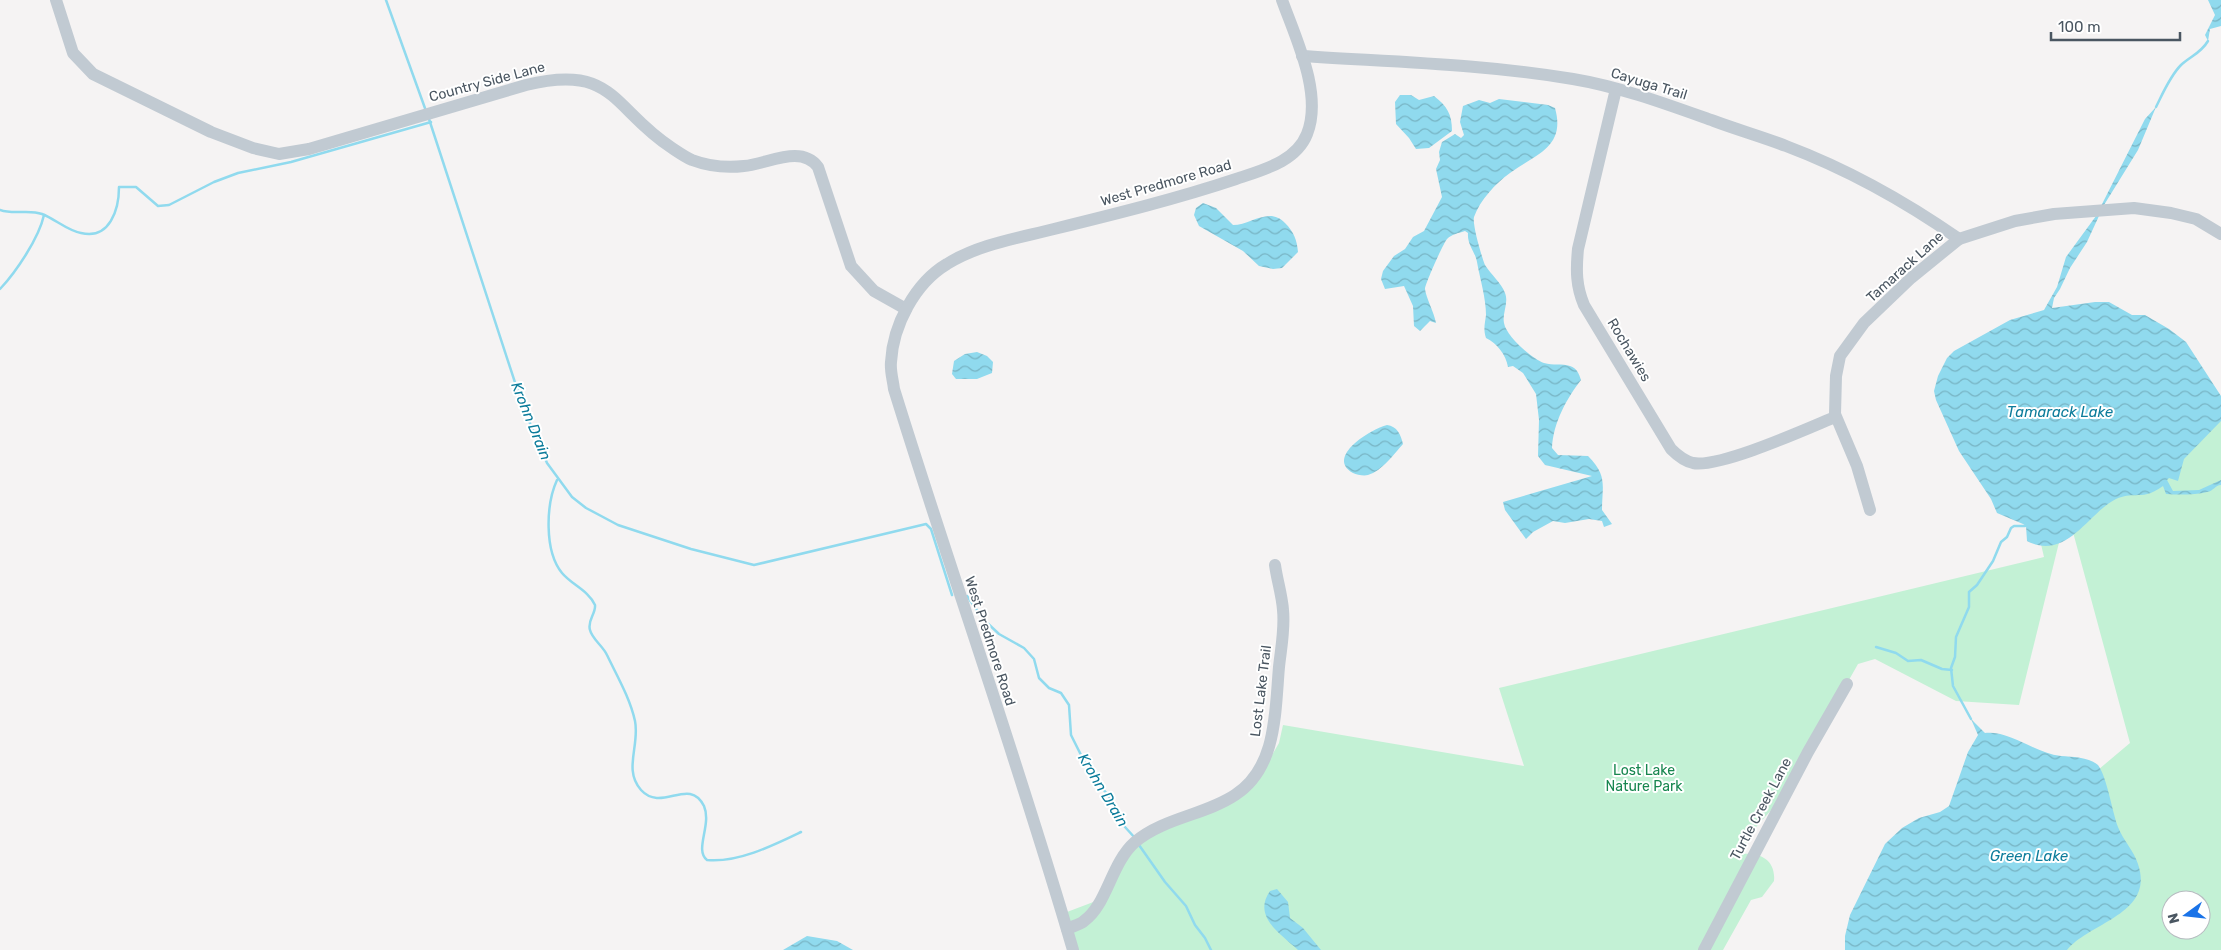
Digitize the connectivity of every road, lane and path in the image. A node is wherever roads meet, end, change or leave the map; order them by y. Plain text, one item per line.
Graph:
1 (56, 0) edge
2 (1282, 0) edge
3 (1302, 56) junction
4 (1616, 89) junction
5 (2221, 234) edge
6 (1959, 238) junction
7 (906, 309) junction
8 (1835, 417) junction
9 (1870, 510) dead end
10 (1275, 565) dead end
11 (1847, 684) dead end
12 (1067, 928) junction
13 (1073, 950) edge
14 (1704, 950) edge

1 - 7 street, Country Side Lane
2 - 3 street, West Predmore Road
3 - 4 street, Cayuga Trail
3 - 7 street, West Predmore Road
4 - 6 street, Cayuga Trail
4 - 8 street, Rochawies
5 - 6 street, Tamarack Lane
6 - 8 street, Tamarack Lane
7 - 12 street, West Predmore Road
8 - 9 street, Tamarack Lane
10 - 12 street, Lost Lake Trail
11 - 14 street, Turtle Creek Lane
12 - 13 street, West Predmore Road

